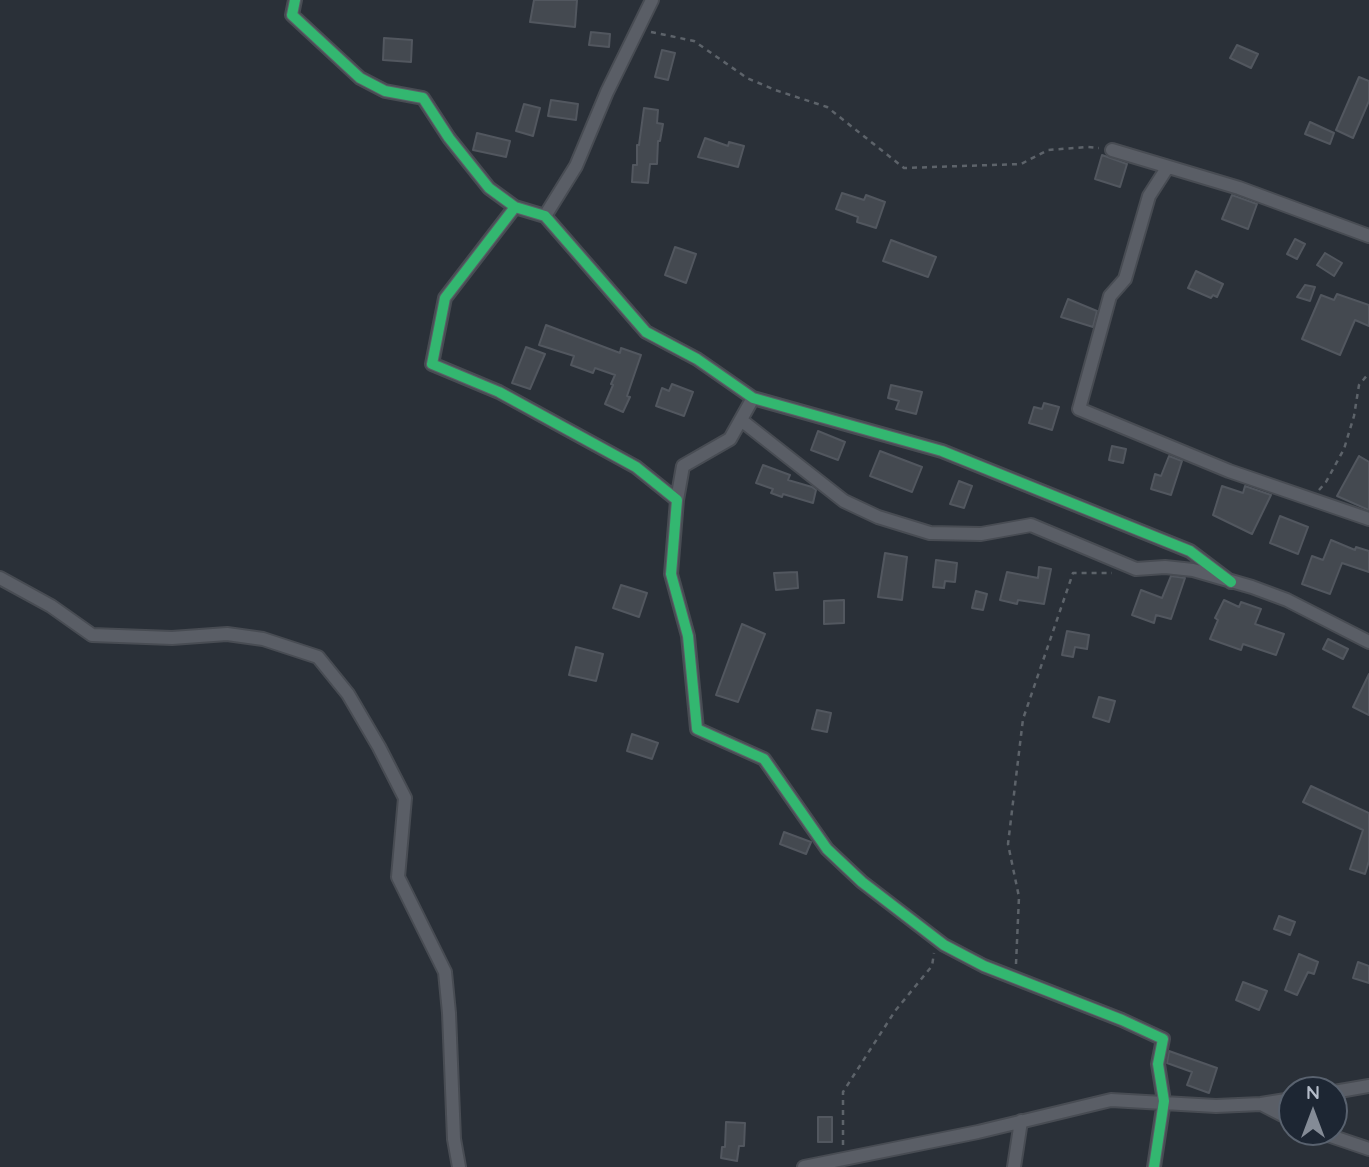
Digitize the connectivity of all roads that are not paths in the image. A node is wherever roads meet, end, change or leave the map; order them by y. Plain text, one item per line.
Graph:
1 (295, 0) edge
2 (652, 0) edge
3 (1112, 150) road end
4 (1167, 168) junction
5 (515, 207) junction
6 (545, 216) junction
7 (1369, 236) edge
8 (752, 398) junction
9 (741, 420) junction
10 (677, 500) junction
11 (1369, 519) edge
12 (0, 578) edge
13 (1231, 582) junction
14 (1368, 638) edge
15 (1369, 1086) edge
16 (1348, 1090) edge
17 (1164, 1101) junction
18 (1278, 1101) edge
19 (1261, 1104) junction
20 (1278, 1113) edge
21 (1021, 1121) junction
22 (1348, 1142) edge
23 (1369, 1149) edge
24 (820, 1166) edge
25 (459, 1167) edge
26 (804, 1167) edge
27 (1014, 1167) edge
28 (1154, 1167) edge

1 - 5 street
2 - 6 street
3 - 4 street
4 - 7 street
4 - 11 street
5 - 6 street
5 - 10 street
6 - 8 street
8 - 9 street
8 - 13 street
9 - 10 street
9 - 13 street
10 - 17 street
12 - 25 street
13 - 14 street
15 - 16 street
17 - 19 street
17 - 21 street
17 - 28 street
18 - 19 street
19 - 20 street
21 - 24 street
21 - 27 street
22 - 23 street
24 - 26 street

